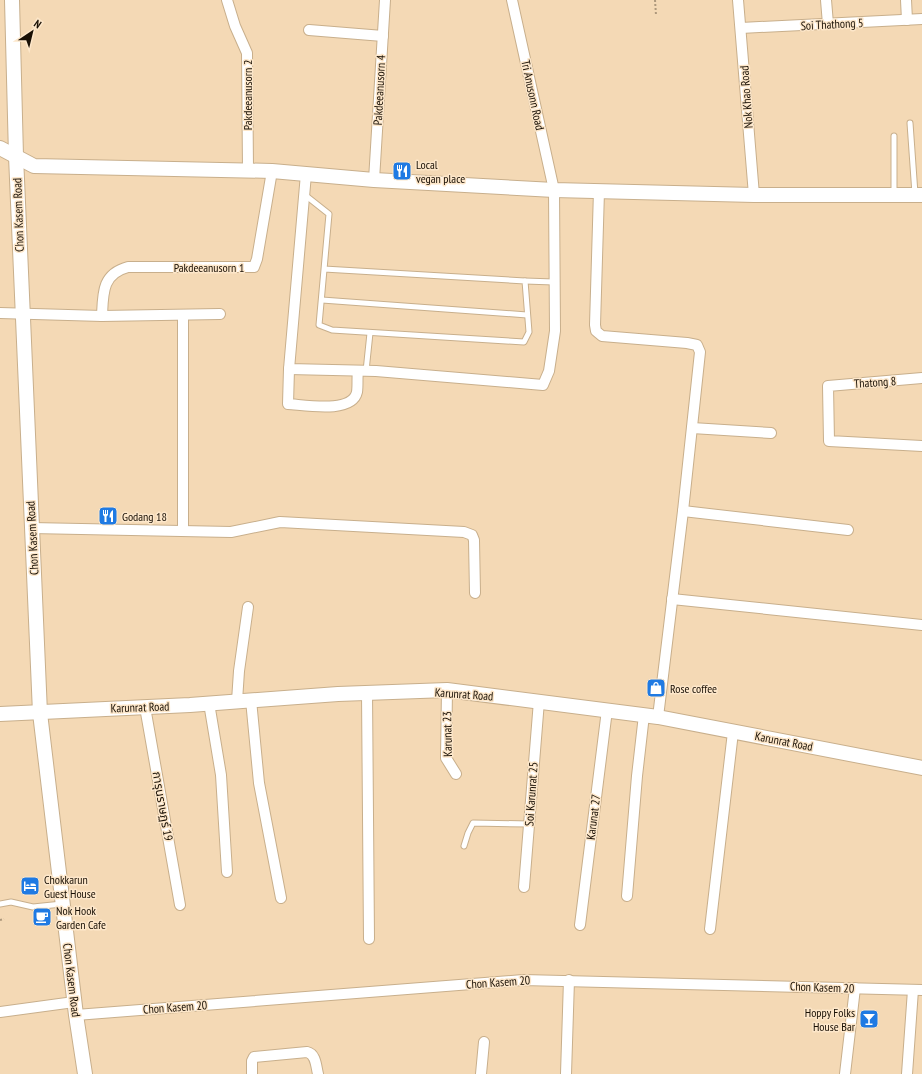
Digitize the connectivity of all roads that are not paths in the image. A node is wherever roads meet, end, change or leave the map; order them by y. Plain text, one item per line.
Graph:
1 (12, 0) edge
2 (226, 0) edge
3 (385, 0) edge
4 (512, 0) edge
5 (738, 0) edge
6 (826, 0) edge
7 (906, 0) edge
8 (922, 19) edge
9 (907, 20) junction
10 (828, 24) junction
11 (741, 28) junction
12 (309, 30) dead end
13 (382, 36) junction
14 (910, 123) dead end
15 (894, 136) dead end
16 (0, 148) edge
17 (16, 156) junction
18 (248, 170) junction
19 (272, 171) junction
20 (306, 174) junction
21 (374, 180) junction
22 (554, 190) junction
23 (599, 191) junction
24 (304, 194) junction
25 (754, 195) junction
26 (894, 195) junction
27 (919, 195) edge
28 (324, 269) junction
29 (525, 281) junction
30 (554, 282) junction
31 (322, 300) junction
32 (22, 312) junction
33 (0, 313) edge
34 (220, 314) dead end
35 (183, 315) junction
36 (528, 315) junction
37 (102, 316) junction
38 (370, 333) junction
39 (290, 369) junction
40 (362, 371) junction
41 (922, 378) edge
42 (692, 428) junction
43 (771, 432) dead end
44 (922, 446) edge
45 (683, 511) junction
46 (31, 528) junction
47 (848, 530) dead end
48 (183, 531) junction
49 (475, 593) dead end
50 (672, 599) junction
51 (248, 607) dead end
52 (922, 625) edge
53 (447, 690) junction
54 (367, 693) junction
55 (244, 701) junction
56 (539, 701) junction
57 (209, 703) junction
58 (145, 707) junction
59 (607, 710) junction
60 (40, 713) junction
61 (0, 714) edge
62 (651, 716) junction
63 (733, 732) junction
64 (922, 768) edge
65 (456, 774) dead end
66 (529, 824) junction
67 (464, 846) dead end
68 (227, 872) dead end
69 (524, 887) dead end
70 (627, 896) dead end
71 (281, 898) dead end
72 (0, 904) edge
73 (63, 904) junction
74 (180, 905) dead end
75 (580, 925) dead end
76 (710, 929) dead end
77 (369, 939) dead end
78 (569, 980) junction
79 (855, 988) junction
80 (918, 990) edge
81 (75, 1008) junction
82 (0, 1012) edge
83 (484, 1042) dead end
84 (85, 1074) edge
85 (252, 1074) edge
86 (318, 1074) edge
87 (481, 1074) edge
88 (566, 1074) edge
89 (844, 1074) edge
90 (907, 1074) edge

1 - 17 street, Chon Kasem Road
2 - 18 street, Pakdeeanusorn 2
3 - 13 street, Pakdeeanusorn 4
4 - 22 street, Tri Anusonn Road
5 - 11 street, Nok Khao Road
6 - 10 street
7 - 9 street
8 - 9 street, Soi Thathong 5
9 - 10 street, Soi Thathong 5
10 - 11 street, Soi Thathong 5
11 - 25 street, Nok Khao Road
12 - 13 street
13 - 21 street, Pakdeeanusorn 4
14 - 27 lane
15 - 26 lane
16 - 17 street
17 - 18 street
17 - 32 street, Chon Kasem Road
18 - 19 street
19 - 20 street
19 - 37 street, Pakdeeanusorn 1
20 - 21 street
20 - 24 street
21 - 22 street
22 - 23 street
22 - 30 street, Tri Anusonn Road
23 - 25 street
23 - 42 street
24 - 28 lane
24 - 39 street
25 - 26 street
26 - 27 street
28 - 29 lane
28 - 31 lane
29 - 30 lane
29 - 36 lane
30 - 40 street, Tri Anusonn Road
31 - 36 lane
31 - 38 lane
32 - 33 street
32 - 37 street
32 - 46 street, Chon Kasem Road
34 - 35 street
35 - 37 street
35 - 48 street
36 - 38 lane
38 - 40 lane
39 - 40 street
39 - 40 street
41 - 44 street, Thatong 8
42 - 43 street
42 - 45 street
45 - 47 street
45 - 50 street
46 - 48 street
46 - 60 street, Chon Kasem Road
48 - 49 street
50 - 52 street
50 - 62 street
51 - 55 street
53 - 54 street, Karunrat Road
53 - 56 street, Karunrat Road
53 - 65 street, Karunat 23
54 - 55 street, Karunrat Road
54 - 77 street
55 - 57 street, Karunrat Road
55 - 71 street
56 - 59 street, Karunrat Road
56 - 66 street, Soi Karunrat 25
57 - 58 street, Karunrat Road
57 - 68 street
58 - 60 street, Karunrat Road
58 - 74 street, การุนราษฏร์ 19
59 - 62 street, Karunrat Road
59 - 75 street, Karunat 27
60 - 61 street, Karunrat Road
60 - 73 street, Chon Kasem Road
62 - 63 street, Karunrat Road
62 - 70 street
63 - 64 street, Karunrat Road
63 - 76 street
66 - 67 lane
66 - 69 street, Soi Karunrat 25
72 - 73 lane
73 - 81 street, Chon Kasem Road
78 - 79 street, Chon Kasem 20
78 - 81 street, Chon Kasem 20
78 - 88 street
79 - 80 street, Chon Kasem 20
79 - 89 street
80 - 90 street
81 - 82 street, Chon Kasem 20
81 - 84 street, Chon Kasem Road
83 - 87 street
85 - 86 street

